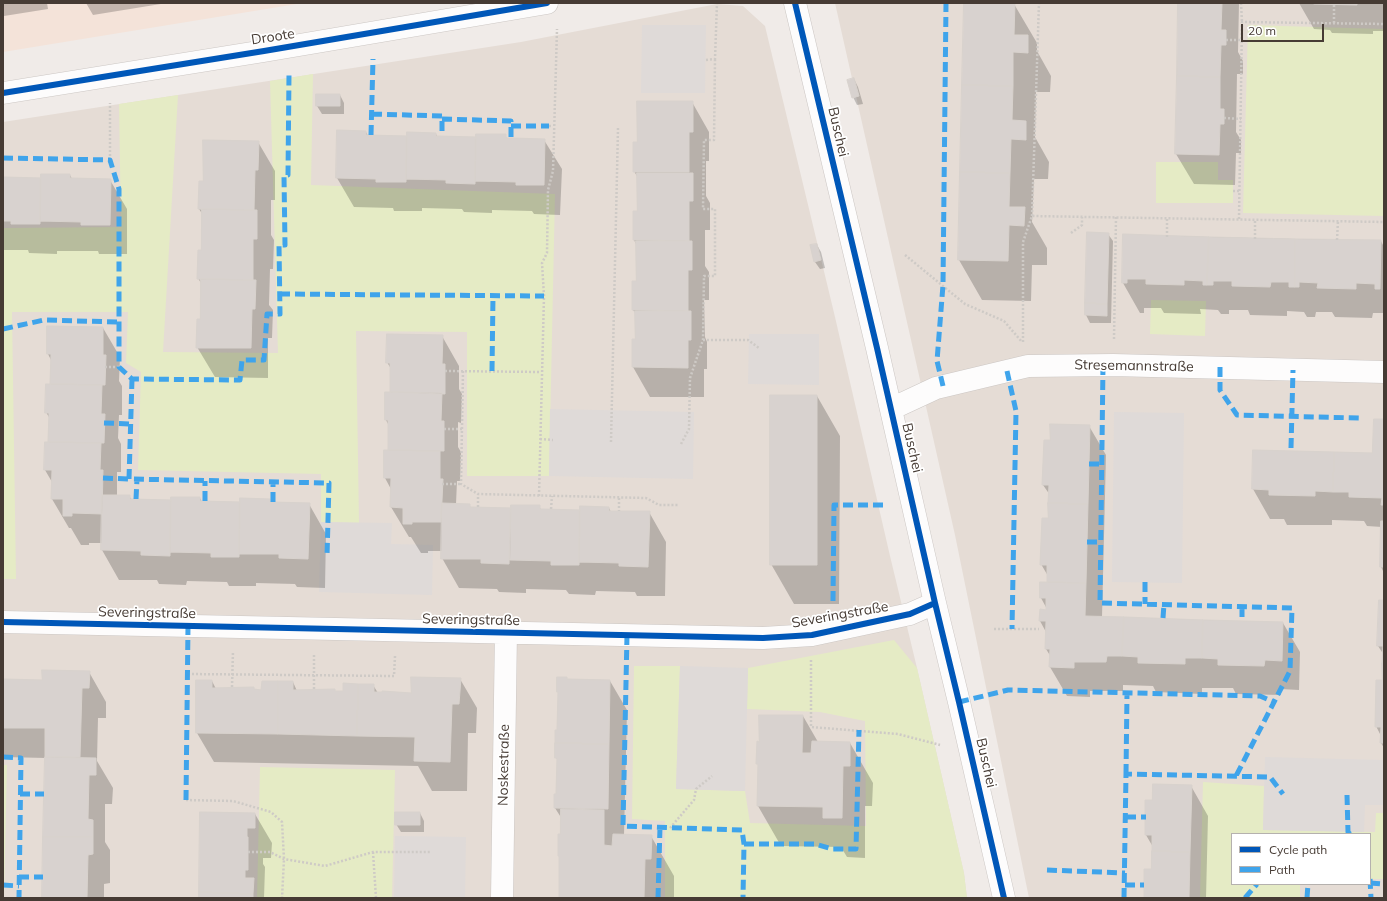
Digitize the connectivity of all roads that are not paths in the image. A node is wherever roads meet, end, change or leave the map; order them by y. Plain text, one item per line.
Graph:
1 (547, 3) edge
2 (795, 3) edge
3 (464, 10) edge
4 (3, 93) edge
5 (1384, 372) edge
6 (891, 409) junction
7 (934, 603) junction
8 (3, 622) edge
9 (506, 632) junction
10 (502, 898) edge
11 (1004, 898) edge

1 - 3 street, Droote
2 - 6 street, Buschei
3 - 4 street, Droote
5 - 6 street, Stresemannstraße
6 - 7 street, Buschei
7 - 9 street, Severingstraße
7 - 11 street, Buschei
8 - 9 street, Severingstraße
9 - 10 street, Noskestraße

